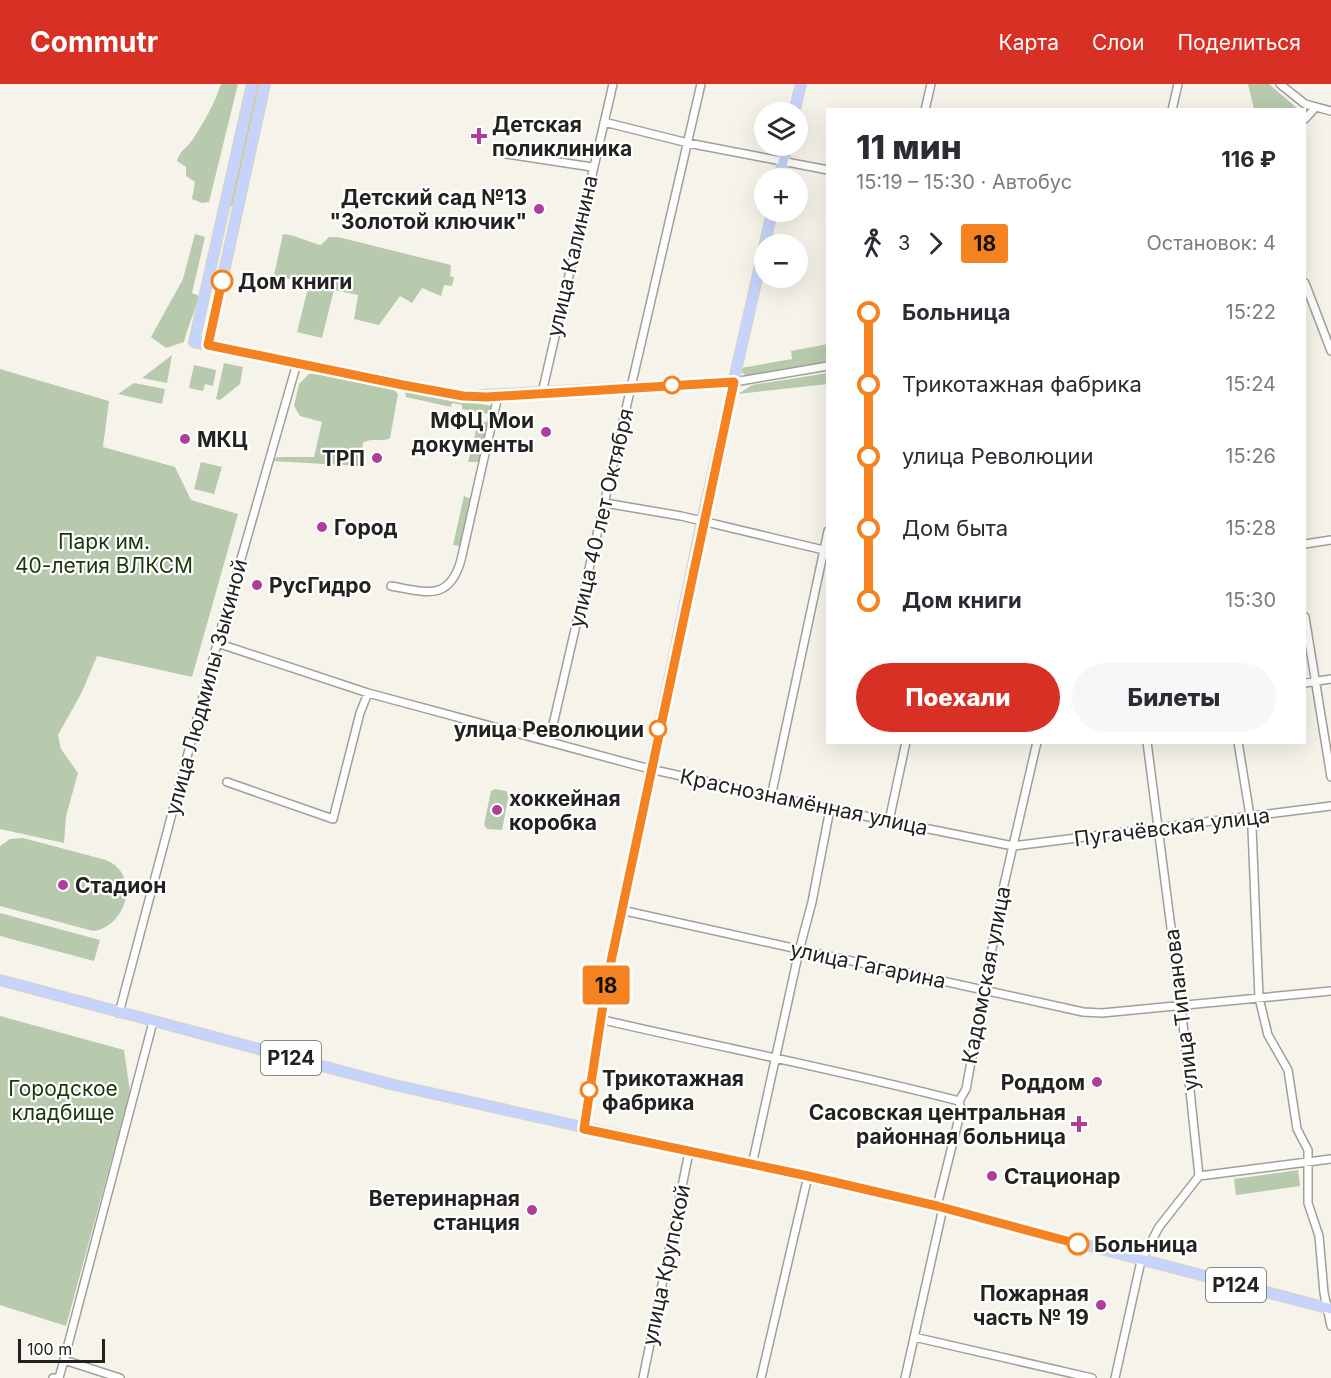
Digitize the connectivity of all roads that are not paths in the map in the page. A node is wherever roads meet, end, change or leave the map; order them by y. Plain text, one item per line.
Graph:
1 (252, 84) edge
2 (265, 84) edge
3 (613, 84) edge
4 (700, 84) edge
5 (801, 84) edge
6 (931, 84) edge
7 (1178, 84) edge
8 (1280, 84) edge
9 (796, 102) edge
10 (925, 108) edge
11 (1172, 108) edge
12 (1315, 108) junction
13 (1331, 111) edge
14 (1306, 118) edge
15 (604, 122) junction
16 (688, 143) junction
17 (506, 154) dead end
18 (785, 156) edge
19 (784, 160) junction
20 (592, 167) junction
21 (782, 168) edge
22 (826, 170) edge
23 (770, 222) edge
24 (1306, 286) edge
25 (208, 345) junction
26 (1331, 351) edge
27 (297, 363) junction
28 (826, 366) edge
29 (734, 382) junction
30 (632, 387) junction
31 (542, 393) junction
32 (498, 396) junction
33 (605, 502) junction
34 (702, 521) junction
35 (1331, 540) edge
36 (1306, 544) edge
37 (826, 550) edge
38 (391, 586) dead end
39 (1306, 622) edge
40 (218, 643) junction
41 (1331, 679) edge
42 (1317, 682) junction
43 (1306, 683) edge
44 (368, 693) junction
45 (549, 742) junction
46 (906, 744) edge
47 (1037, 744) edge
48 (1147, 744) edge
49 (1238, 744) edge
50 (650, 769) junction
51 (1331, 777) edge
52 (227, 782) dead end
53 (771, 797) junction
54 (1331, 806) edge
55 (830, 809) junction
56 (1251, 817) junction
57 (889, 821) junction
58 (1159, 829) junction
59 (1013, 846) junction
60 (621, 910) junction
61 (799, 951) junction
62 (0, 980) edge
63 (985, 991) junction
64 (1331, 992) edge
65 (1259, 998) junction
66 (1181, 1005) junction
67 (119, 1013) junction
68 (599, 1019) junction
69 (153, 1022) junction
70 (776, 1059) junction
71 (959, 1101) junction
72 (584, 1129) junction
73 (689, 1152) junction
74 (1331, 1159) edge
75 (1309, 1161) junction
76 (752, 1165) junction
77 (808, 1176) junction
78 (1199, 1176) junction
79 (940, 1207) junction
80 (1142, 1260) junction
81 (1329, 1308) edge
82 (1331, 1326) edge
83 (914, 1337) junction
84 (64, 1360) junction
85 (53, 1378) edge
86 (59, 1378) edge
87 (120, 1378) edge
88 (643, 1378) edge
89 (761, 1378) edge
90 (905, 1378) edge
91 (1092, 1378) edge
92 (1115, 1378) edge

1 - 25 main road
2 - 25 main road
3 - 15 street, улица Калинина
4 - 16 street, улица 40 лет Октября
5 - 9 main road
6 - 10 street
7 - 11 street
8 - 12 street
12 - 13 street
12 - 14 street
15 - 16 street
15 - 20 street, улица Калинина
16 - 19 street
16 - 30 street, улица 40 лет Октября
17 - 20 street
18 - 19 main road
19 - 21 main road
19 - 22 street
20 - 31 street, улица Калинина
23 - 29 main road
24 - 26 street
25 - 27 main road
27 - 32 main road
27 - 40 street, улица Людмилы Зыкиной
28 - 29 street
29 - 30 main road
29 - 34 main road
30 - 31 main road
30 - 33 street, улица 40 лет Октября
31 - 32 main road
32 - 38 street
33 - 34 street
33 - 45 street, улица 40 лет Октября
34 - 37 street
34 - 50 main road
35 - 36 street
37 - 53 street
39 - 42 street
40 - 44 street, Краснознамённая улица
40 - 67 street, улица Людмилы Зыкиной
41 - 42 street
42 - 43 street
42 - 51 street
44 - 45 street, Краснознамённая улица
44 - 52 street
45 - 50 street, Краснознамённая улица
46 - 57 street
47 - 59 street, Кадомская улица
48 - 58 street, улица Типанова
49 - 56 street
50 - 53 street, Краснознамённая улица
50 - 60 main road
53 - 55 street, Краснознамённая улица
54 - 56 street, Пугачёвская улица
55 - 57 street, Краснознамённая улица
55 - 61 street
56 - 58 street, Пугачёвская улица
56 - 65 street
57 - 59 street, Краснознамённая улица
58 - 59 street, Пугачёвская улица
58 - 66 street, улица Типанова
59 - 63 street, Кадомская улица
60 - 61 street, улица Гагарина
60 - 68 main road
61 - 63 street, улица Гагарина
61 - 70 street
62 - 67 main road, Р124
63 - 66 street, улица Гагарина
63 - 71 street, Кадомская улица
64 - 65 street, улица Гагарина
65 - 66 street, улица Гагарина
65 - 75 street
66 - 78 street, улица Типанова
67 - 69 main road, Р124
68 - 70 street
68 - 72 main road
69 - 72 main road, Р124
69 - 84 street
70 - 71 street
70 - 76 street
71 - 79 street, Кадомская улица
72 - 73 main road, Р124
73 - 76 main road, Р124
73 - 88 street, улица Крупской
74 - 75 street
75 - 78 street
75 - 81 street
76 - 77 main road, Р124
77 - 79 main road, Р124
77 - 89 street
78 - 80 street
79 - 80 main road, Р124
79 - 83 street, Кадомская улица
80 - 81 main road, Р124
80 - 92 street
81 - 82 street
83 - 90 street, Кадомская улица
83 - 91 street
84 - 86 street
84 - 87 street
85 - 86 street

